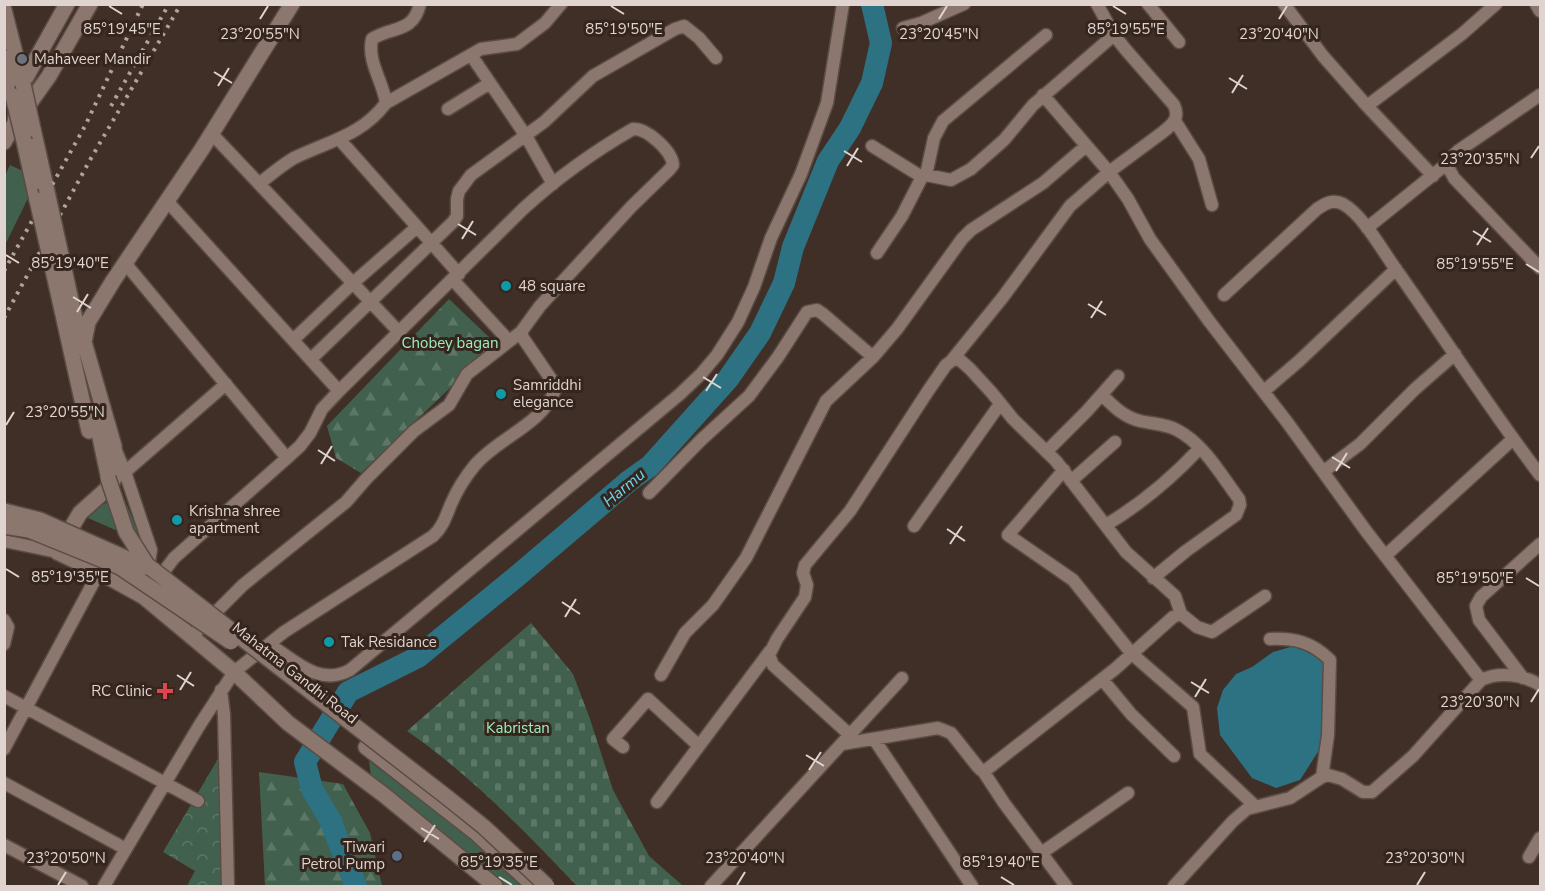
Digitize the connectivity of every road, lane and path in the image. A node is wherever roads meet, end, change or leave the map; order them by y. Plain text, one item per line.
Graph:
1 (8, 4) edge
2 (67, 4) edge
3 (90, 4) edge
4 (292, 4) edge
5 (420, 4) edge
6 (561, 4) edge
7 (843, 4) edge
8 (964, 4) edge
9 (1097, 4) edge
10 (1148, 4) edge
11 (1284, 4) edge
12 (1496, 4) edge
13 (1536, 4) edge
14 (4, 10) edge
15 (1540, 11) edge
16 (903, 28) dead end
17 (1046, 35) dead end
18 (1114, 35) junction
19 (1179, 42) dead end
20 (471, 55) junction
21 (4, 57) edge
22 (716, 58) dead end
23 (4, 81) edge
24 (490, 83) junction
25 (23, 90) junction
26 (1044, 95) junction
27 (1540, 95) edge
28 (386, 103) junction
29 (1366, 106) junction
30 (448, 109) dead end
31 (1174, 121) junction
32 (15, 123) junction
33 (212, 134) junction
34 (28, 135) junction
35 (526, 136) junction
36 (340, 140) junction
37 (4, 142) edge
38 (872, 146) dead end
39 (1086, 146) junction
40 (1449, 162) junction
41 (1109, 172) junction
42 (924, 176) junction
43 (1433, 176) junction
44 (259, 184) junction
45 (553, 184) junction
46 (167, 201) junction
47 (1212, 205) dead end
48 (417, 227) junction
49 (1367, 228) junction
50 (431, 243) junction
51 (877, 253) dead end
52 (125, 263) junction
53 (1396, 268) junction
54 (1540, 268) edge
55 (456, 277) junction
56 (353, 283) junction
57 (1224, 295) dead end
58 (369, 301) junction
59 (521, 332) junction
60 (400, 333) junction
61 (293, 340) junction
62 (509, 341) junction
63 (1455, 354) junction
64 (873, 357) junction
65 (311, 359) junction
66 (952, 360) junction
67 (1119, 376) dead end
68 (226, 384) junction
69 (339, 391) junction
70 (1264, 391) junction
71 (1102, 395) junction
72 (1000, 404) junction
73 (1513, 439) junction
74 (1116, 442) dead end
75 (114, 446) junction
76 (1200, 448) junction
77 (1047, 451) junction
78 (287, 458) junction
79 (125, 472) junction
80 (1323, 472) junction
81 (1540, 475) edge
82 (1067, 476) junction
83 (104, 483) junction
84 (649, 493) dead end
85 (4, 511) edge
86 (1106, 525) junction
87 (4, 526) edge
88 (914, 526) dead end
89 (4, 541) edge
90 (1540, 544) edge
91 (57, 552) junction
92 (1386, 556) junction
93 (99, 572) junction
94 (1154, 578) junction
95 (1265, 596) dead end
96 (144, 597) junction
97 (1181, 614) junction
98 (4, 620) edge
99 (192, 636) junction
100 (1270, 639) dead end
101 (4, 644) edge
102 (269, 644) junction
103 (770, 651) junction
104 (1132, 654) junction
105 (234, 672) junction
106 (661, 675) dead end
107 (902, 678) dead end
108 (1523, 678) junction
109 (1102, 680) junction
110 (1481, 680) junction
111 (1540, 685) edge
112 (221, 690) junction
113 (4, 696) edge
114 (27, 708) junction
115 (874, 739) junction
116 (846, 740) junction
117 (699, 746) junction
118 (623, 747) dead end
119 (4, 749) edge
120 (1174, 756) dead end
121 (983, 771) junction
122 (1322, 777) junction
123 (166, 782) junction
124 (4, 783) edge
125 (1128, 793) dead end
126 (198, 801) dead end
127 (657, 802) dead end
128 (1255, 806) junction
129 (1540, 838) edge
130 (4, 845) edge
131 (126, 849) junction
132 (1041, 854) junction
133 (1529, 857) dead end
134 (82, 886) edge
135 (104, 886) edge
136 (228, 886) edge
137 (495, 886) edge
138 (534, 886) edge
139 (539, 886) edge
140 (547, 886) edge
141 (553, 886) edge
142 (711, 886) edge
143 (972, 886) edge
144 (1066, 886) edge
145 (1174, 886) edge

1 - 25 main road
2 - 25 main road
3 - 25 main road
4 - 33 main road
5 - 28 street
6 - 20 street
7 - 102 street
8 - 16 street
9 - 18 street
10 - 19 street
11 - 29 street
12 - 29 street
13 - 15 street
14 - 25 main road
17 - 42 street
18 - 26 street
18 - 31 street
20 - 24 street
20 - 28 street
21 - 25 main road
22 - 35 street
23 - 32 main road
24 - 30 street
24 - 35 street
25 - 32 main road
25 - 34 main road, bridge
26 - 39 street
26 - 42 street
27 - 40 street
28 - 36 street
29 - 43 street
31 - 41 street
31 - 47 street
32 - 37 main road
33 - 44 street
33 - 46 main road
34 - 83 main road, bridge
34 - 83 main road, bridge
35 - 45 street
35 - 50 street
36 - 44 street
36 - 48 street
38 - 42 street
39 - 41 street
39 - 64 street
40 - 43 street
40 - 54 street
41 - 66 street
41 - 70 street
42 - 51 street
43 - 49 street
44 - 56 street
45 - 55 street
45 - 59 street
46 - 52 main road
46 - 61 street
48 - 50 street
48 - 56 street
49 - 53 street
49 - 57 street
50 - 55 street
50 - 58 street
52 - 68 street
52 - 75 main road
53 - 63 street
53 - 70 street
55 - 60 street
55 - 62 street
56 - 58 street
56 - 61 street
58 - 60 street
58 - 65 street
59 - 62 street
59 - 102 street
60 - 69 street
61 - 65 street
62 - 99 street
63 - 73 street
63 - 80 street
64 - 84 street
64 - 106 street
65 - 69 street
66 - 72 street
66 - 103 street
67 - 71 street
68 - 78 street
68 - 79 street
69 - 78 street
70 - 80 street
71 - 76 street
71 - 77 street
72 - 77 street
72 - 88 street
73 - 81 street
73 - 92 street
74 - 82 street
75 - 79 street
75 - 91 main road
76 - 86 street
76 - 94 street
77 - 82 street
78 - 96 street
79 - 96 street
80 - 92 street
82 - 86 street
82 - 104 street
83 - 139 main road, bridge
83 - 140 main road, bridge
85 - 141 main road, Mahatma Gandhi Road, bridge
86 - 94 street
87 - 138 main road, Mahatma Gandhi Road, bridge
89 - 91 street
90 - 108 street
91 - 93 main road
92 - 110 street
93 - 96 main road
93 - 114 street
94 - 97 street
95 - 97 street
96 - 99 main road
97 - 104 street
98 - 101 street
99 - 105 main road
100 - 122 street
102 - 105 street
103 - 116 street
103 - 117 street
104 - 109 street
104 - 128 street
105 - 112 street
105 - 137 main road
107 - 116 street
108 - 110 street
108 - 111 street
109 - 120 street
109 - 121 street
110 - 122 street
112 - 123 street
112 - 136 street
113 - 114 street
114 - 119 street
114 - 123 street
115 - 116 street
115 - 121 street
115 - 143 street
116 - 142 street
117 - 118 street
117 - 127 street
121 - 132 street
122 - 128 street
123 - 126 street
123 - 131 street
124 - 131 street
125 - 132 street
128 - 145 street
129 - 133 street
130 - 134 street
131 - 135 street
132 - 144 street

